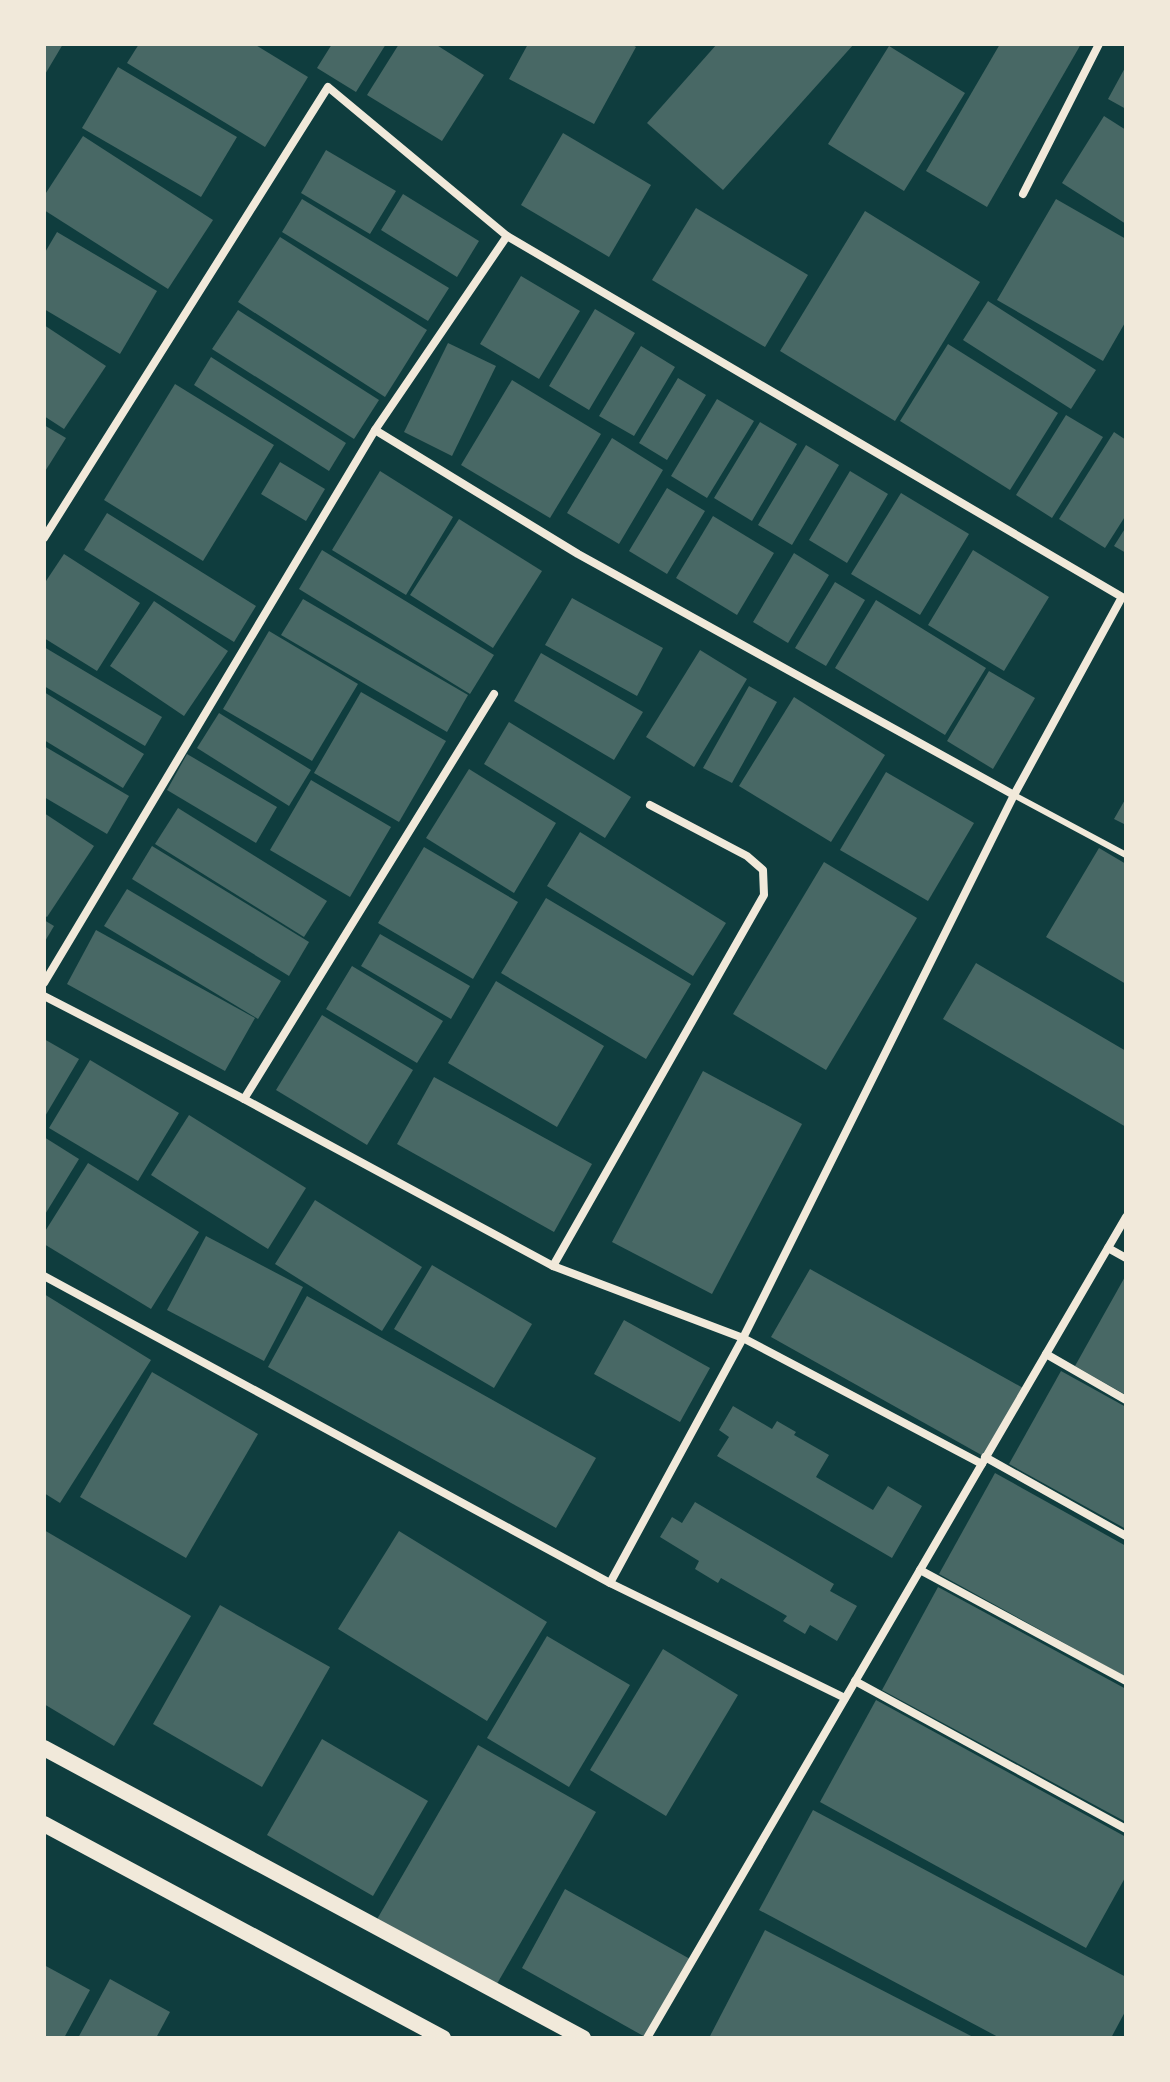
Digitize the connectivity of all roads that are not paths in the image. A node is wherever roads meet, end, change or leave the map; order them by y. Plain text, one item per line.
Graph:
1 (1099, 44) edge
2 (1023, 194) dead end
3 (507, 236) junction
4 (375, 430) junction
5 (44, 538) edge
6 (494, 694) dead end
7 (1014, 795) junction
8 (650, 805) dead end
9 (1126, 855) edge
10 (44, 983) edge
11 (44, 996) edge
12 (244, 1099) junction
13 (1126, 1217) edge
14 (1108, 1248) junction
15 (1126, 1258) edge
16 (553, 1266) junction
17 (44, 1276) edge
18 (743, 1338) junction
19 (1046, 1354) junction
20 (1126, 1400) edge
21 (984, 1460) junction
22 (1126, 1536) edge
23 (920, 1570) junction
24 (610, 1583) junction
25 (855, 1681) junction
26 (1126, 1681) edge
27 (845, 1698) junction
28 (44, 1748) edge
29 (44, 1824) edge
30 (1126, 1829) edge
31 (443, 2038) edge
32 (583, 2038) edge
33 (647, 2038) edge

1 - 2 street
3 - 4 street
3 - 5 street
3 - 7 street
4 - 7 street
4 - 10 street
6 - 12 street
7 - 9 lane
7 - 18 street
8 - 16 street
11 - 12 street
12 - 16 street
13 - 14 street
14 - 15 street
14 - 19 street
16 - 18 street
17 - 24 street
18 - 21 street
18 - 24 street
19 - 20 street
19 - 21 street
21 - 22 street
21 - 23 street
23 - 25 street
23 - 26 street
24 - 27 street
25 - 27 street
25 - 30 street
27 - 33 street
28 - 32 main road
29 - 31 main road

